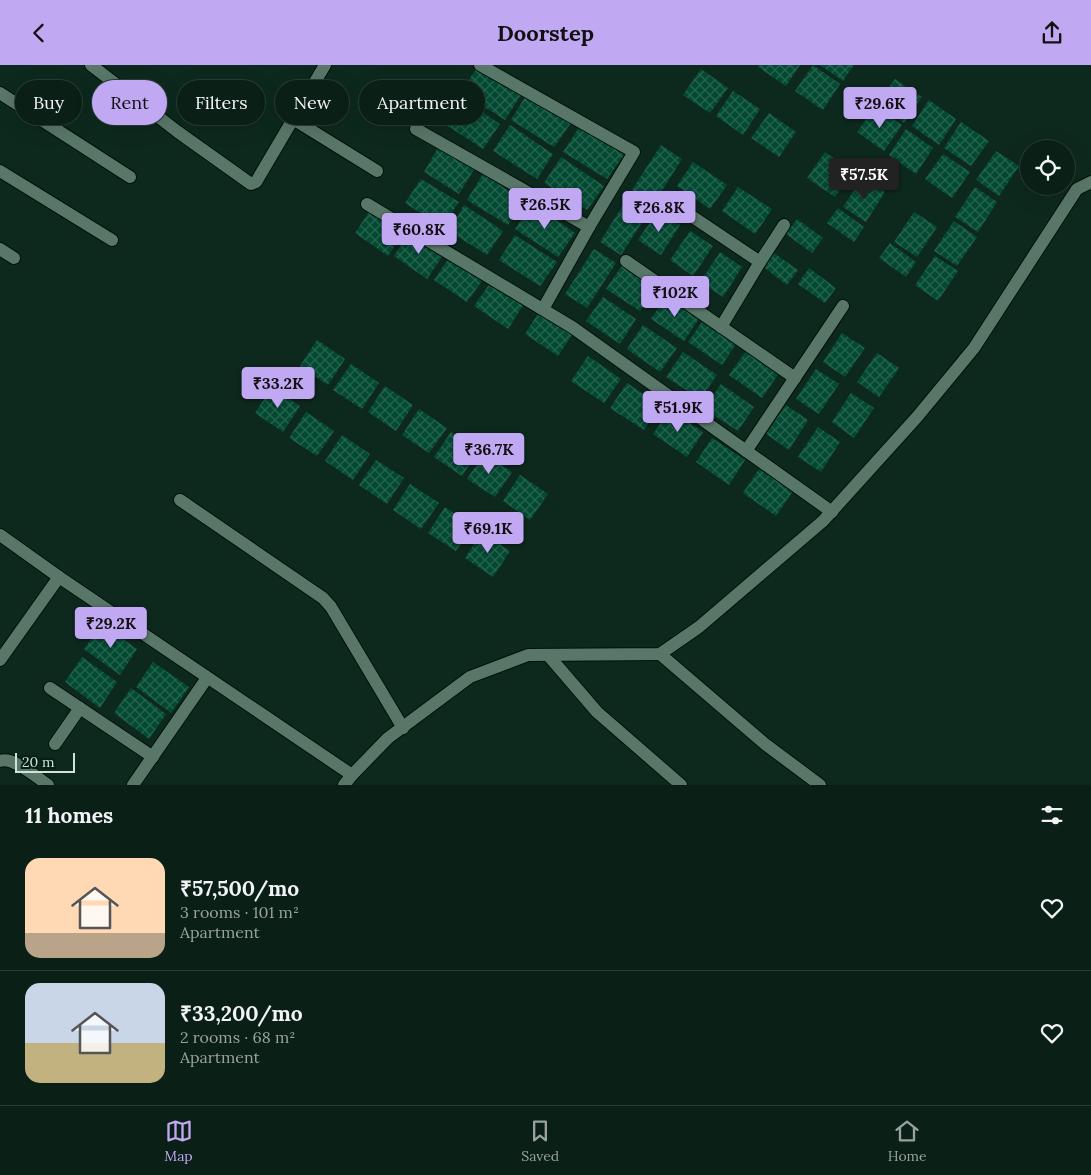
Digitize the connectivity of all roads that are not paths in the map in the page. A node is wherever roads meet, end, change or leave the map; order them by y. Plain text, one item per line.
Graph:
1 (91, 65) edge
2 (325, 65) edge
3 (480, 65) edge
4 (316, 80) edge
5 (0, 93) edge
6 (289, 125) edge
7 (303, 125) edge
8 (416, 129) dead end
9 (0, 171) edge
10 (377, 171) dead end
11 (130, 177) dead end
12 (1091, 182) edge
13 (666, 199) dead end
14 (367, 204) dead end
15 (784, 225) dead end
16 (589, 227) junction
17 (112, 240) dead end
18 (0, 249) edge
19 (14, 258) dead end
20 (626, 261) dead end
21 (760, 261) junction
22 (843, 306) dead end
23 (543, 309) junction
24 (722, 327) junction
25 (795, 378) junction
26 (746, 451) junction
27 (180, 500) dead end
28 (832, 512) junction
29 (0, 535) edge
30 (59, 577) junction
31 (548, 655) junction
32 (660, 655) junction
33 (0, 660) edge
34 (207, 678) junction
35 (50, 688) dead end
36 (80, 708) junction
37 (403, 728) junction
38 (55, 744) dead end
39 (152, 757) junction
40 (0, 761) edge
41 (348, 780) edge
42 (48, 785) edge
43 (133, 785) edge
44 (681, 785) edge
45 (820, 785) edge

1 - 6 street
2 - 4 street
3 - 16 street
5 - 11 street
7 - 10 street
8 - 16 street
9 - 17 street
12 - 28 street
13 - 21 street
14 - 23 street
15 - 21 street
16 - 23 street
18 - 19 street
20 - 24 street
21 - 24 street
22 - 25 street
23 - 26 street
24 - 25 street
25 - 26 street
26 - 28 street
27 - 37 street
28 - 32 street
29 - 30 street
30 - 33 street
30 - 34 street
31 - 32 street
31 - 37 street
31 - 44 street
32 - 45 street
34 - 39 street
34 - 41 street
35 - 36 street
36 - 38 street
36 - 39 street
37 - 41 street
39 - 43 street
40 - 42 street

